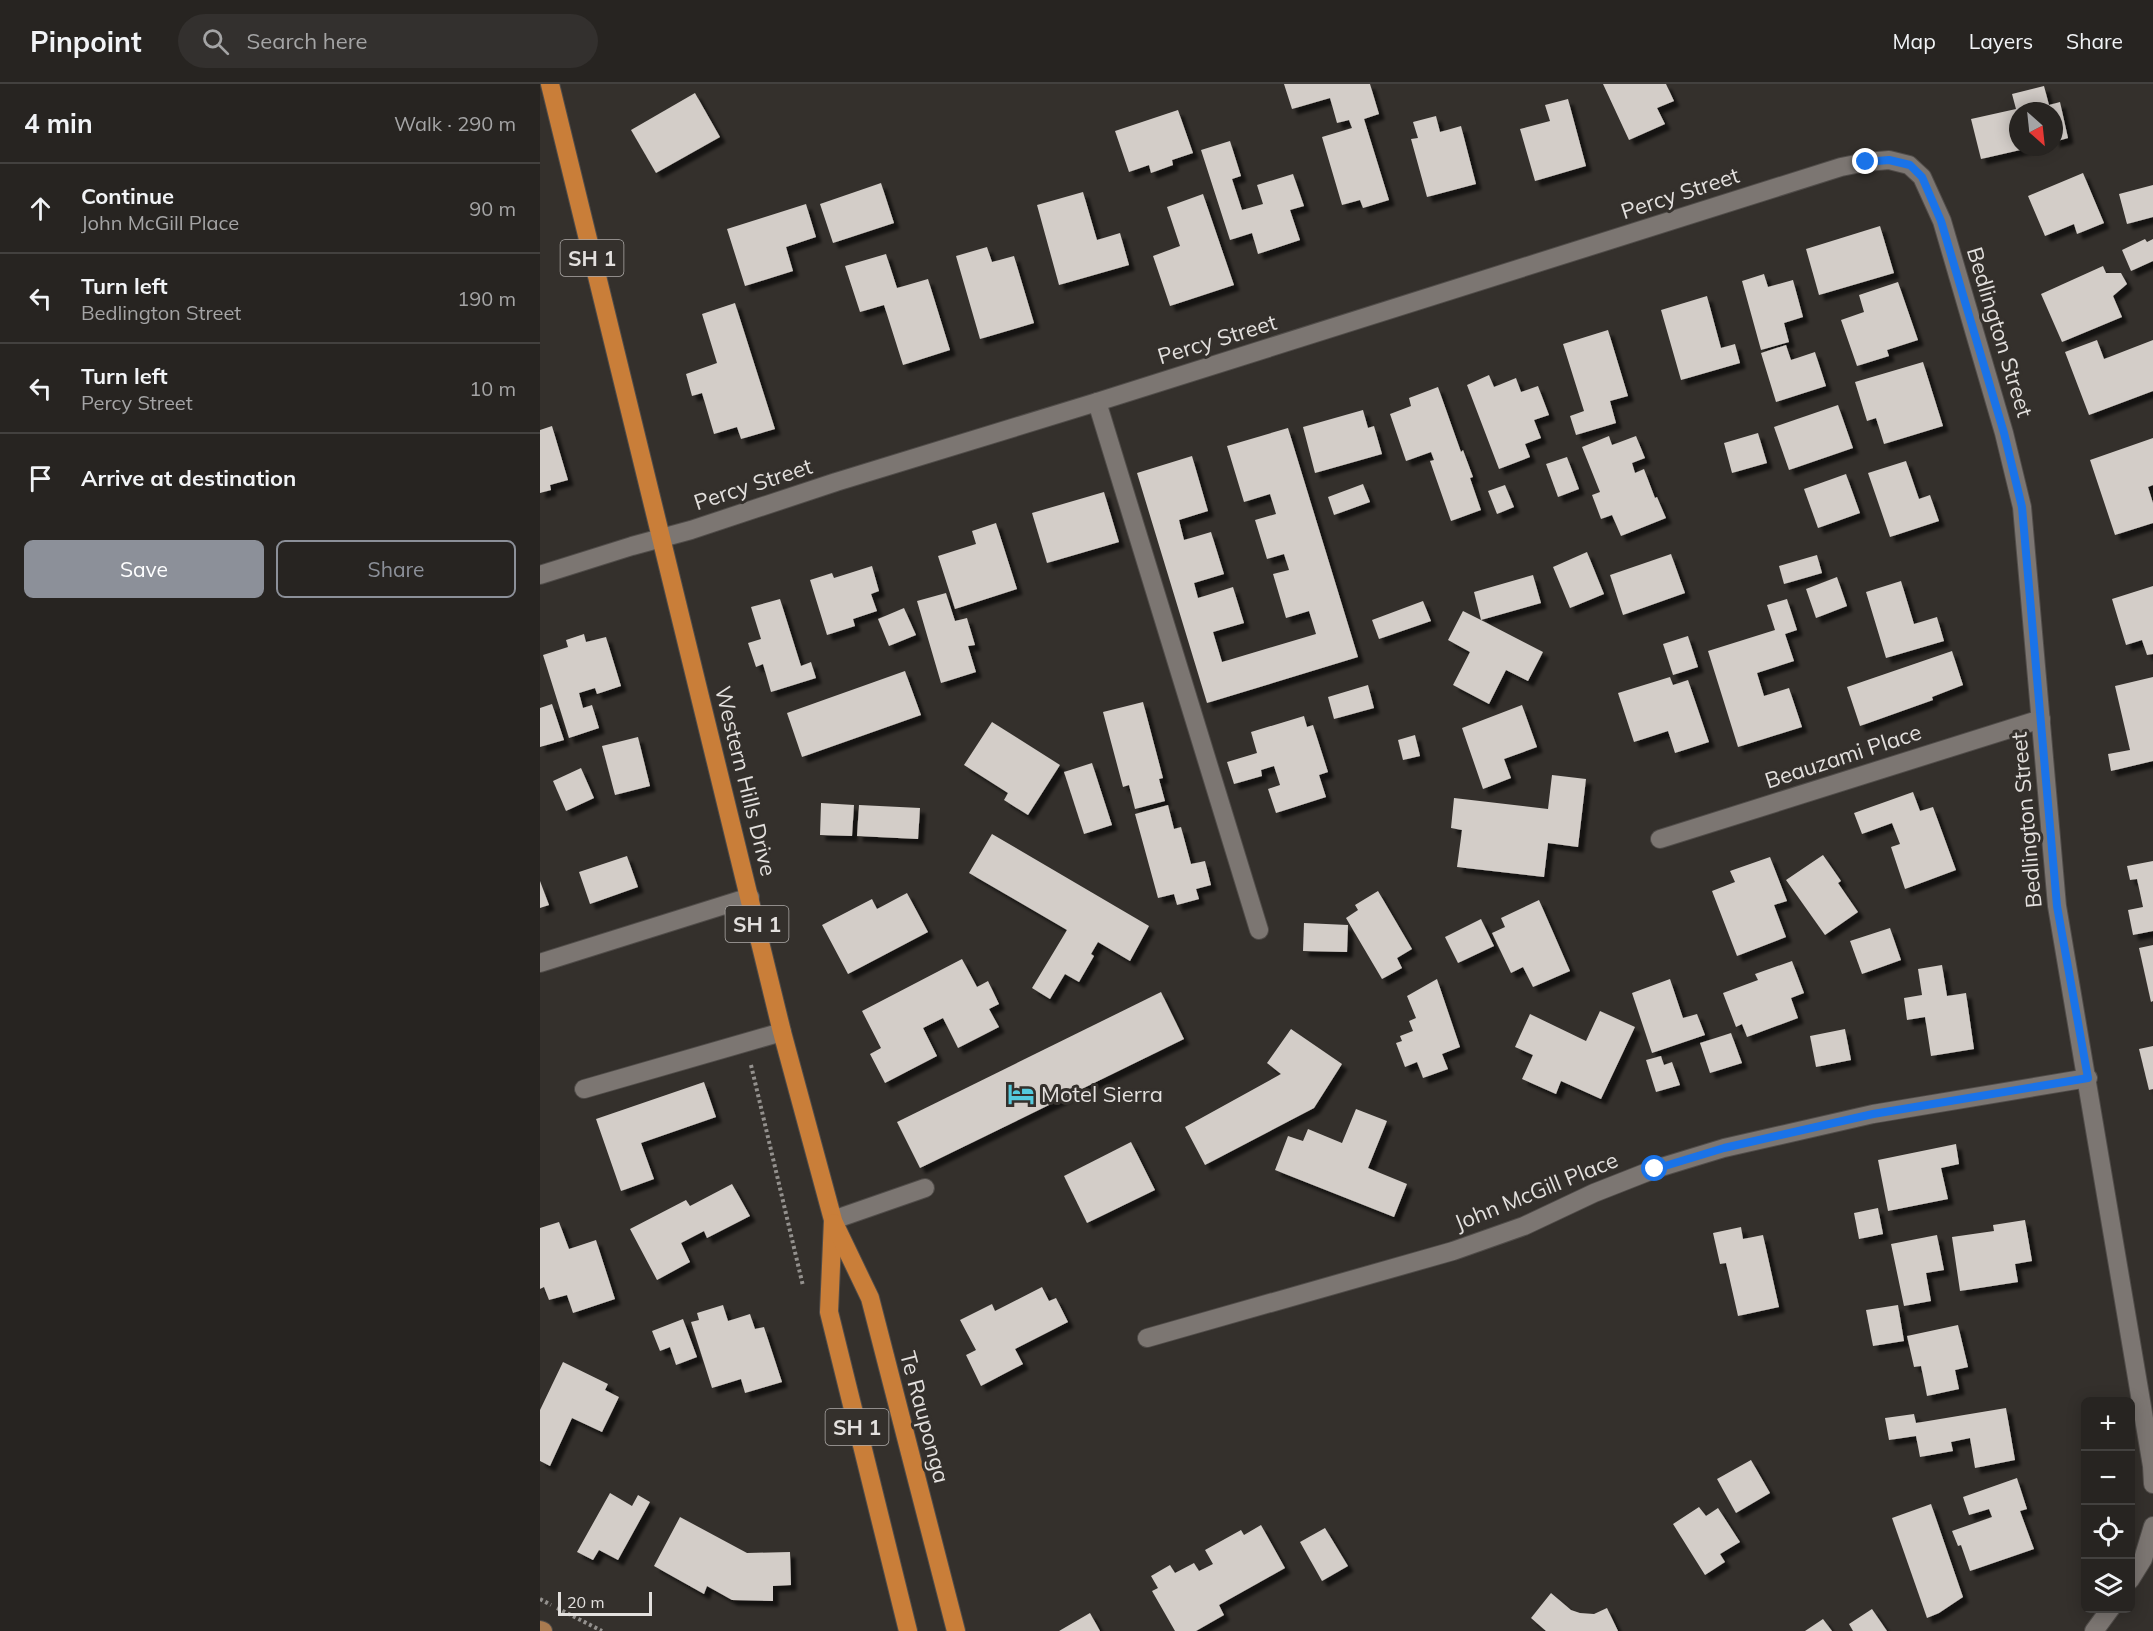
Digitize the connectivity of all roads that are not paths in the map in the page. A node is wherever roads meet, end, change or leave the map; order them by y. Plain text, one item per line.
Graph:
1 (550, 84) edge
2 (1910, 165) joint
3 (1097, 402) junction
4 (661, 538) junction
5 (540, 575) edge
6 (2040, 719) junction
7 (1660, 839) dead end
8 (750, 897) junction
9 (1259, 930) dead end
10 (540, 963) edge
11 (782, 1032) junction
12 (2088, 1078) junction
13 (584, 1089) dead end
14 (925, 1188) dead end
15 (833, 1220) junction
16 (1147, 1338) dead end
17 (2153, 1484) edge
18 (2153, 1526) edge
19 (2135, 1572) edge
20 (2107, 1613) edge
21 (908, 1631) edge
22 (956, 1631) edge
23 (2094, 1631) edge

1 - 4 highway, Western Hills Drive / SH 1
2 - 3 street, Percy Street
2 - 6 street, Bedlington Street
3 - 4 street, Percy Street
3 - 9 street
4 - 5 street, Percy Street
4 - 8 highway, Western Hills Drive / SH 1
6 - 7 street, Beauzami Place
6 - 12 street, Bedlington Street
8 - 10 street
8 - 11 highway, Western Hills Drive / SH 1
11 - 13 street
11 - 15 highway, Western Hills Drive / SH 1
12 - 16 street, John McGill Place
12 - 17 street, Bedlington Street
14 - 15 street
15 - 21 highway, Western Hills Drive / SH 1
15 - 22 highway, Te Rauponga / SH 1
18 - 19 street
20 - 23 street

